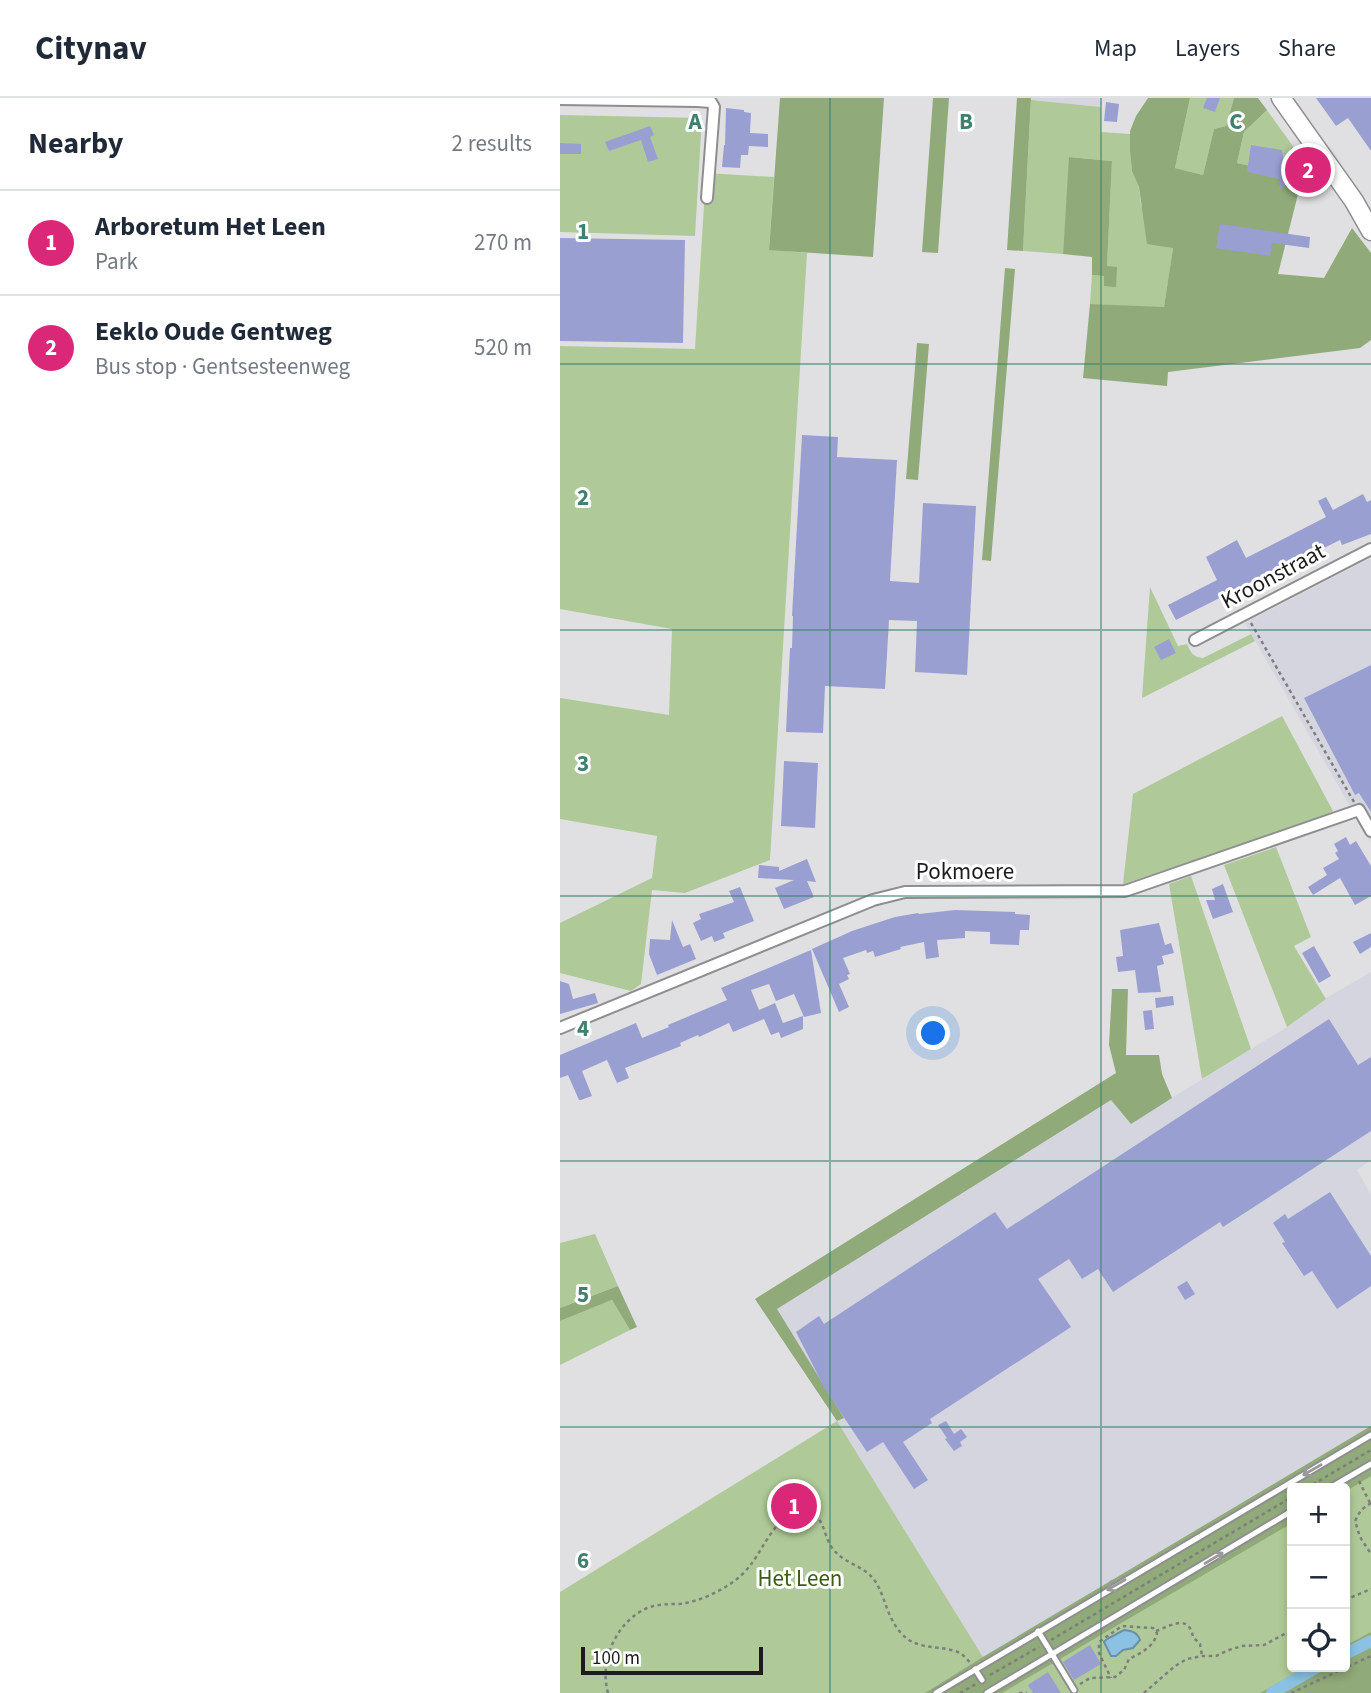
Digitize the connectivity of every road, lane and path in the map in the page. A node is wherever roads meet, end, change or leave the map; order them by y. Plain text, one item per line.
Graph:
1 (1281, 98) edge
2 (1293, 98) edge
3 (560, 99) edge
4 (697, 100) edge
5 (707, 198) dead end
6 (1371, 205) edge
7 (1371, 231) edge
8 (1371, 549) edge
9 (1246, 614) junction
10 (1195, 640) dead end
11 (1359, 810) junction
12 (1371, 831) edge
13 (560, 1028) edge
14 (1371, 1435) edge
15 (1371, 1450) edge
16 (1371, 1464) edge
17 (1355, 1474) junction
18 (1315, 1483) edge
19 (1339, 1483) edge
20 (1287, 1500) edge
21 (1371, 1503) edge
22 (1287, 1514) edge
23 (1371, 1554) edge
24 (1371, 1589) edge
25 (1350, 1598) edge
26 (1038, 1631) junction
27 (1156, 1631) junction
28 (1287, 1633) edge
29 (1045, 1643) junction
30 (1053, 1654) junction
31 (1202, 1656) junction
32 (1371, 1656) edge
33 (975, 1670) junction
34 (1111, 1678) junction
35 (982, 1680) junction
36 (1074, 1690) joint
37 (607, 1693) edge
38 (936, 1693) edge
39 (960, 1693) edge
40 (986, 1693) edge
41 (1019, 1693) edge
42 (1027, 1693) edge
43 (1144, 1693) edge
44 (1291, 1693) edge

1 - 7 main road
2 - 6 main road
3 - 4 street
4 - 5 street
8 - 9 street, Kroonstraat
9 - 10 street, Kroonstraat
9 - 11 path
11 - 12 street
11 - 13 street, Pokmoere
14 -> 26 lane
15 - 18 path
16 - 17 lane
17 - 19 lane
17 - 21 path
20 - 29 path
21 - 23 path
30 -> 22 lane
24 - 25 path
26 - 29 lane
26 - 33 lane
27 - 31 path
27 - 34 path
27 - 34 path
28 - 31 path
29 - 30 lane
29 - 35 path
30 - 36 lane
30 - 40 lane
31 - 43 path
32 - 44 path
33 - 35 lane
33 - 37 path
33 - 38 lane
34 - 36 path
35 - 39 path
41 - 42 path

